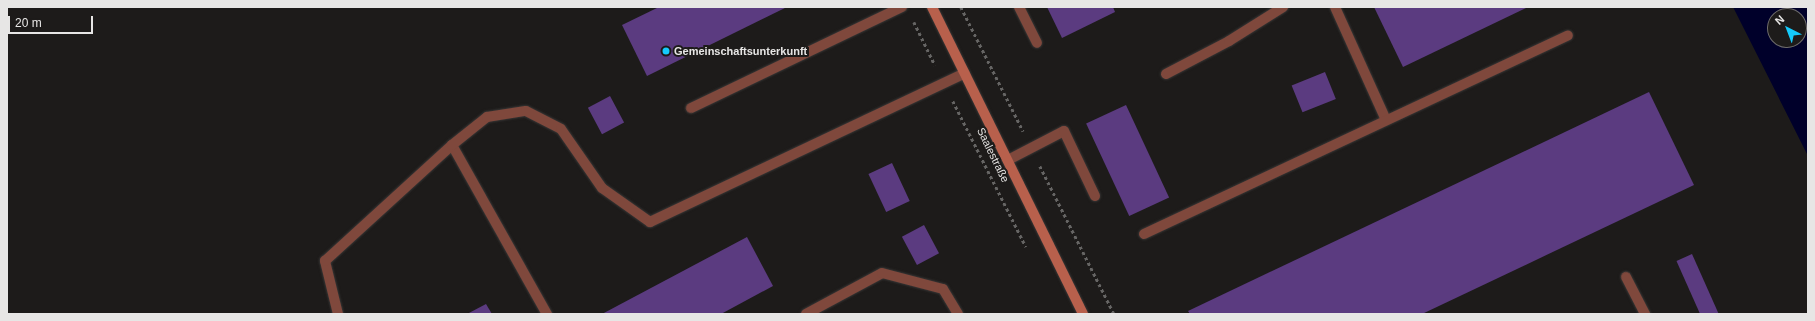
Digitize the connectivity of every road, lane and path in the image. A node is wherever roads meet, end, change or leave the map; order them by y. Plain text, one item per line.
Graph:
1 (902, 7) edge
2 (932, 7) edge
3 (1019, 7) edge
4 (1283, 7) edge
5 (1335, 7) edge
6 (913, 21) dead end
7 (1568, 36) dead end
8 (1037, 43) dead end
9 (965, 73) junction
10 (1166, 74) dead end
11 (944, 82) junction
12 (691, 108) dead end
13 (1386, 120) junction
14 (452, 145) junction
15 (1008, 160) junction
16 (1095, 196) dead end
17 (1144, 234) dead end
18 (1028, 251) dead end
19 (1626, 277) dead end
20 (338, 314) edge
21 (547, 314) edge
22 (806, 314) edge
23 (958, 314) edge
24 (1083, 314) edge
25 (1645, 314) edge

1 - 12 lane
2 - 9 main road, Saalestraße
3 - 8 lane
4 - 10 lane
5 - 13 lane
6 - 11 path, Saalestraße
7 - 13 lane
9 - 11 lane
9 - 15 main road, Saalestraße
11 - 14 lane
11 - 18 path, Saalestraße
13 - 17 lane
14 - 20 lane
14 - 21 lane
15 - 16 lane
15 - 24 main road, Saalestraße
19 - 25 lane
22 - 23 lane

